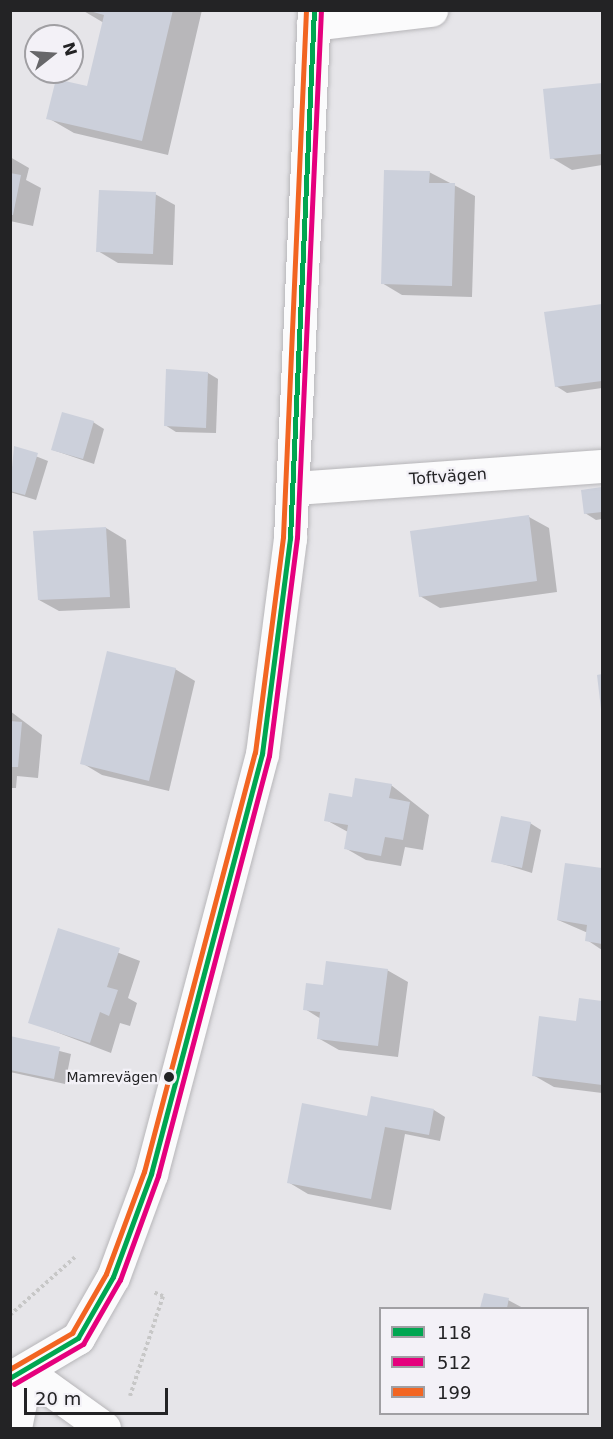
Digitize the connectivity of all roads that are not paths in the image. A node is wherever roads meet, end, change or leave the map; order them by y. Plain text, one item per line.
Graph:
1 (431, 10) edge
2 (313, 17) edge
3 (603, 466) edge
4 (294, 489) junction
5 (16, 1374) edge
6 (15, 1427) edge
7 (104, 1428) edge

1 - 2 street
2 - 4 street
3 - 4 street, Toftvägen
4 - 5 street
5 - 6 street
5 - 7 street

